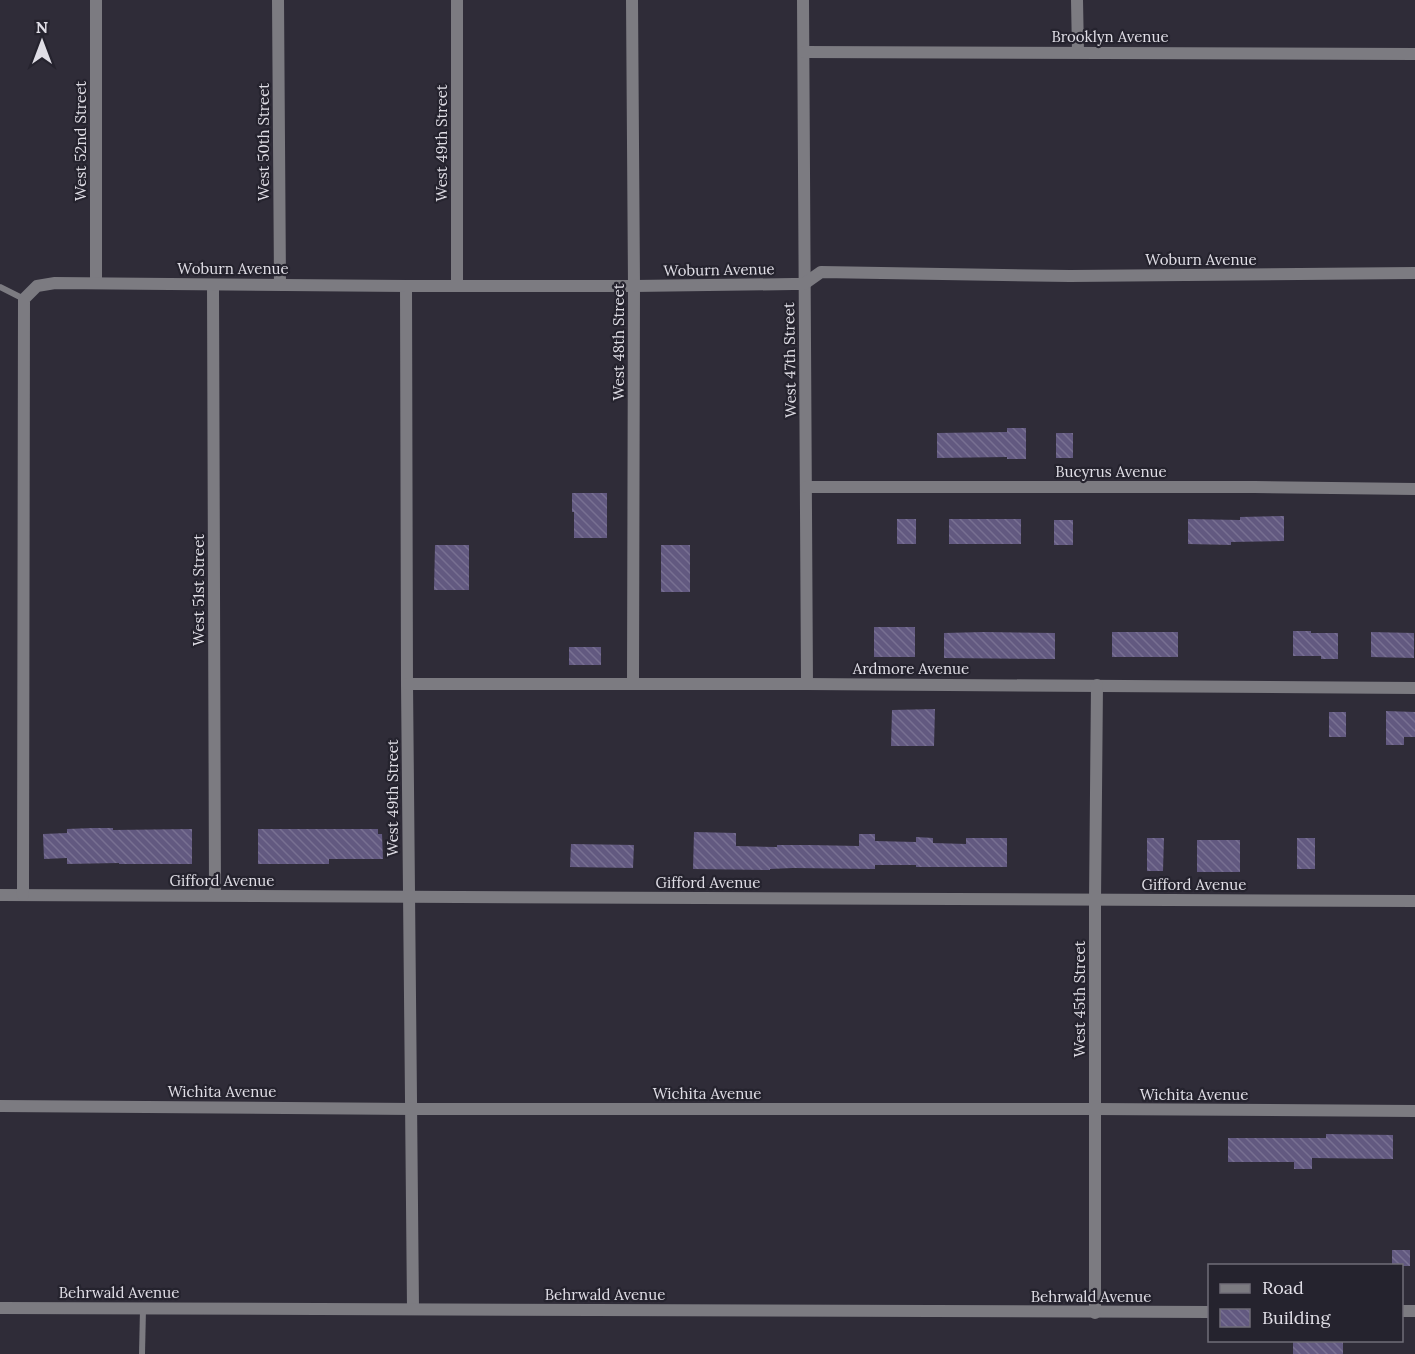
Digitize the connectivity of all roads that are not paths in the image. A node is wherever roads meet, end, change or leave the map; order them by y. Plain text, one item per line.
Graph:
1 (96, 0) edge
2 (278, 0) edge
3 (457, 0) edge
4 (632, 0) edge
5 (803, 0) edge
6 (1077, 0) edge
7 (804, 52) junction
8 (1078, 52) junction
9 (1415, 54) edge
10 (1415, 273) edge
11 (96, 283) junction
12 (280, 284) junction
13 (804, 284) junction
14 (213, 285) junction
15 (406, 286) junction
16 (457, 286) junction
17 (634, 286) junction
18 (0, 287) edge
19 (24, 299) junction
20 (806, 487) junction
21 (1415, 489) edge
22 (407, 684) junction
23 (633, 684) junction
24 (807, 684) junction
25 (1097, 685) junction
26 (1415, 688) edge
27 (0, 895) edge
28 (23, 895) junction
29 (215, 895) junction
30 (409, 896) junction
31 (1095, 900) junction
32 (1415, 901) edge
33 (0, 1106) edge
34 (412, 1109) junction
35 (1095, 1109) junction
36 (1415, 1111) edge
37 (0, 1308) edge
38 (143, 1308) junction
39 (413, 1308) junction
40 (1208, 1312) edge
41 (1095, 1313) junction
42 (142, 1354) edge

1 - 11 street, West 52nd Street
2 - 12 street, West 50th Street
3 - 16 street, West 49th Street
4 - 17 street, West 48th Street
5 - 7 street, West 47th Street
6 - 8 street
7 - 8 street, Brooklyn Avenue
7 - 13 street, West 47th Street
8 - 9 street, Brooklyn Avenue
10 - 13 street, Woburn Avenue
11 - 14 street, Woburn Avenue
11 - 19 street, Woburn Avenue
12 - 14 street, Woburn Avenue
12 - 15 street, Woburn Avenue
13 - 17 street, Woburn Avenue
13 - 20 street, West 47th Street
14 - 29 street, West 51st Street
15 - 16 street, Woburn Avenue
15 - 22 street, West 49th Street
16 - 17 street, Woburn Avenue
17 - 23 street, West 48th Street
18 - 19 lane
19 - 28 street
20 - 21 street, Bucyrus Avenue
20 - 24 street, West 47th Street
22 - 23 street, Ardmore Avenue
22 - 30 street, West 49th Street
23 - 24 street, Ardmore Avenue
24 - 25 street, Ardmore Avenue
25 - 26 street, Ardmore Avenue
25 - 31 street, West 45th Street
27 - 28 street, Gifford Avenue
28 - 29 street, Gifford Avenue
29 - 30 street, Gifford Avenue
30 - 31 street, Gifford Avenue
30 - 34 street, West 49th Street
31 - 32 street, Gifford Avenue
31 - 35 street, West 45th Street
33 - 34 street, Wichita Avenue
34 - 35 street, Wichita Avenue
34 - 39 street, West 49th Street
35 - 36 street, Wichita Avenue
35 - 41 street, West 45th Street
37 - 38 street, Behrwald Avenue
38 - 39 street, Behrwald Avenue
38 - 42 lane
39 - 41 street, Behrwald Avenue
40 - 41 street, Behrwald Avenue

